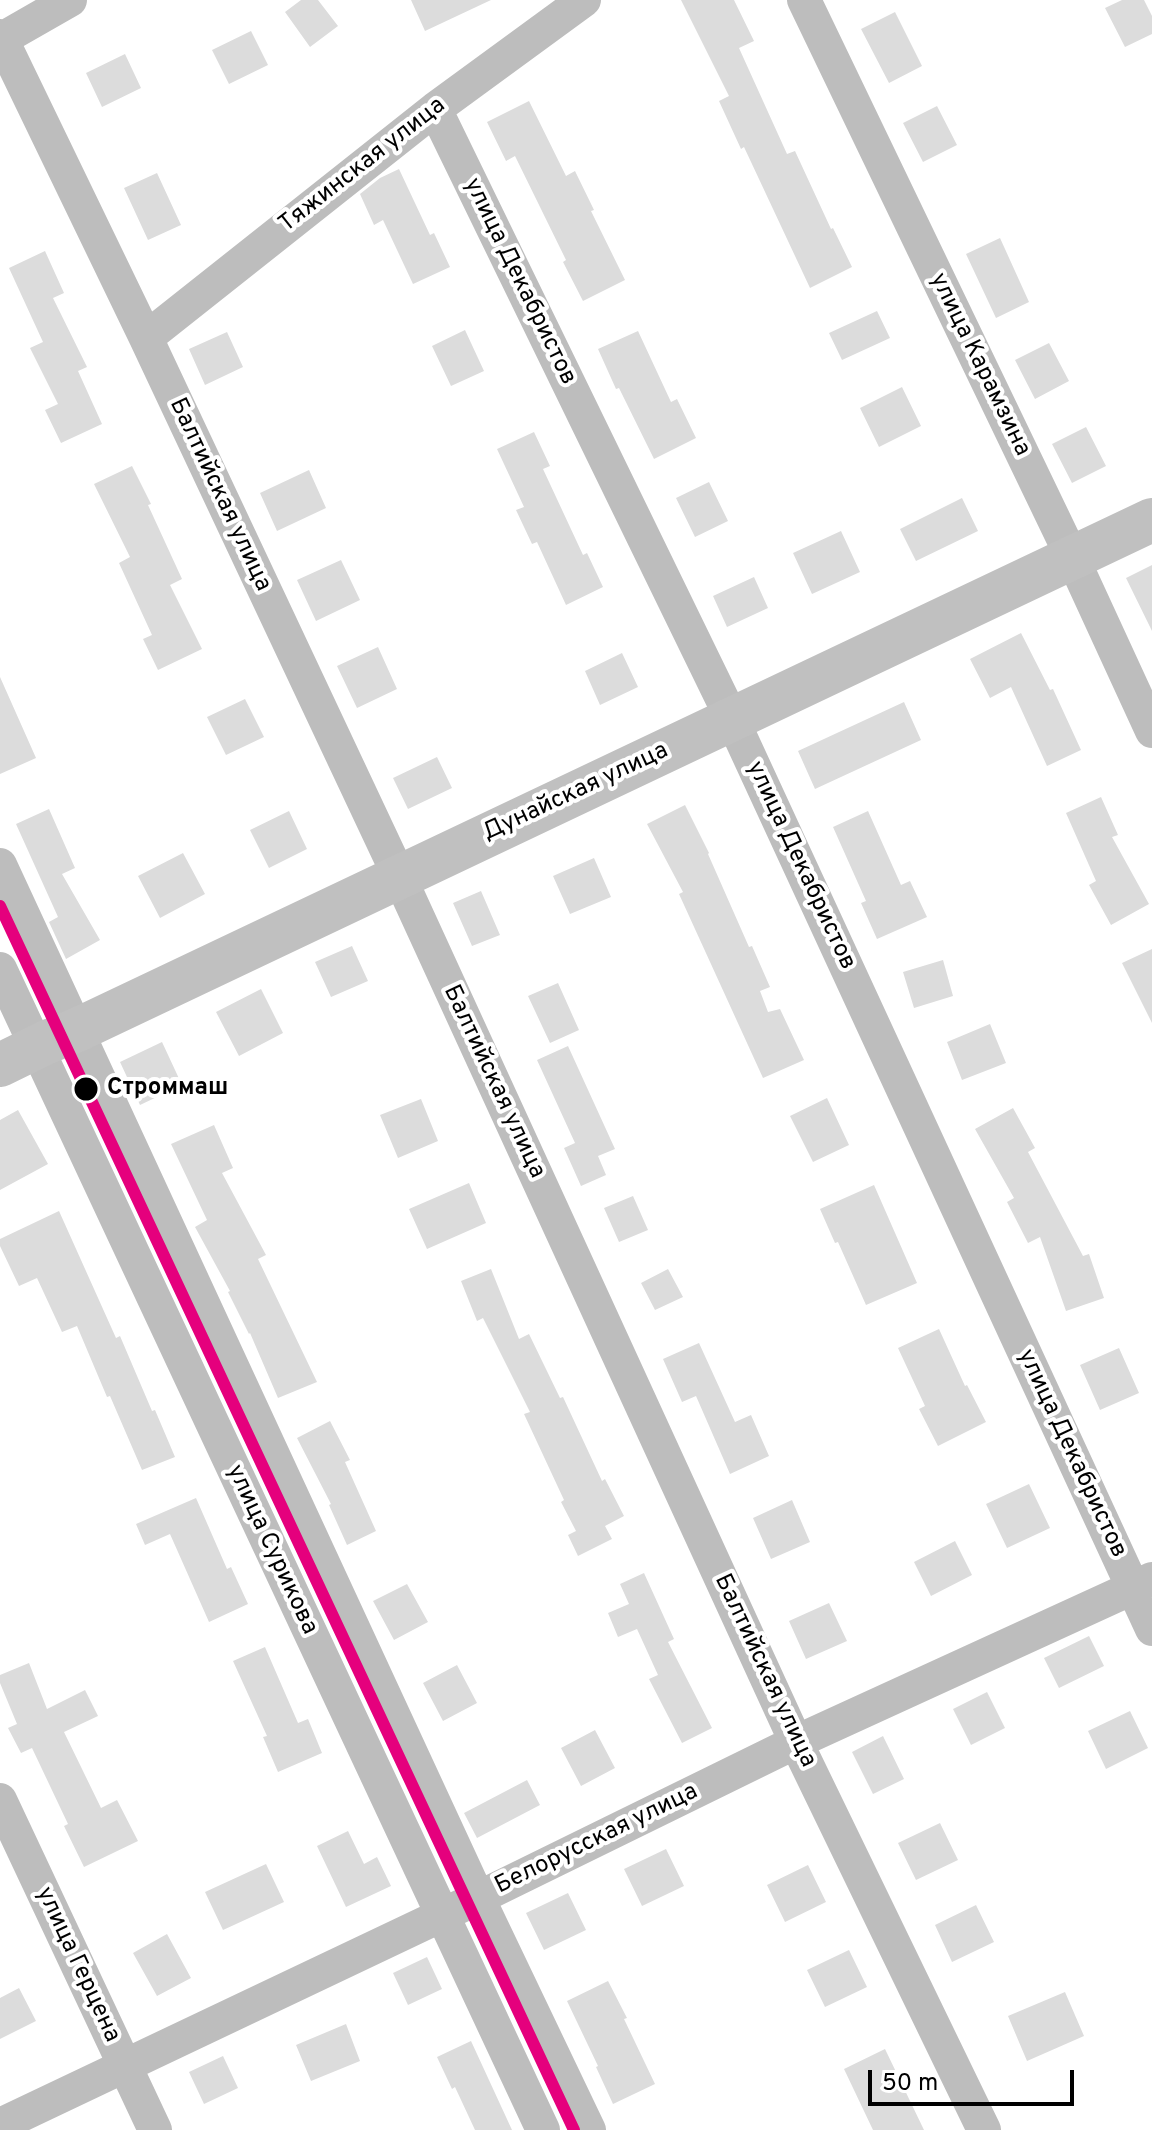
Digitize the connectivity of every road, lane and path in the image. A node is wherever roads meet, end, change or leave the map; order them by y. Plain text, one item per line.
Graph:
1 (70, 0) edge
2 (584, 0) edge
3 (804, 0) edge
4 (1, 38) edge
5 (435, 109) junction
6 (146, 338) junction
7 (1152, 520) edge
8 (1072, 557) junction
9 (732, 719) junction
10 (1152, 731) edge
11 (0, 865) edge
12 (399, 876) junction
13 (0, 969) edge
14 (77, 1030) junction
15 (18, 1056) edge
16 (1142, 1583) edge
17 (1152, 1629) edge
18 (796, 1742) junction
19 (0, 1800) edge
20 (478, 1898) junction
21 (441, 1914) junction
22 (124, 2065) junction
23 (0, 2125) edge
24 (155, 2130) edge
25 (543, 2130) edge
26 (589, 2130) edge
27 (984, 2130) edge

1 - 4 street
2 - 5 street, Тяжинская улица
3 - 8 street, улица Карамзина
4 - 6 street, Балтийская улица
5 - 6 street, Тяжинская улица
5 - 9 street, улица Декабристов
6 - 12 street, Балтийская улица
7 - 8 street, Дунайская улица
8 - 9 street, Дунайская улица
8 - 10 street, улица Карамзина
9 - 12 street, Дунайская улица
9 - 16 street, улица Декабристов
11 - 14 street, улица Сурикова
12 - 14 street, Дунайская улица
12 - 18 street, Балтийская улица
13 - 15 street, улица Сурикова
14 - 15 street, Дунайская улица
14 - 20 street, улица Сурикова
15 - 21 street, улица Сурикова
16 - 17 street, улица Декабристов
16 - 18 street, Белорусская улица
18 - 20 street, Белорусская улица
18 - 27 street, Балтийская улица
19 - 22 street, улица Герцена
20 - 21 street, Белорусская улица
20 - 26 street, улица Сурикова
21 - 22 street, Белорусская улица
21 - 25 street, улица Сурикова
22 - 23 street, Белорусская улица
22 - 24 street, улица Герцена

